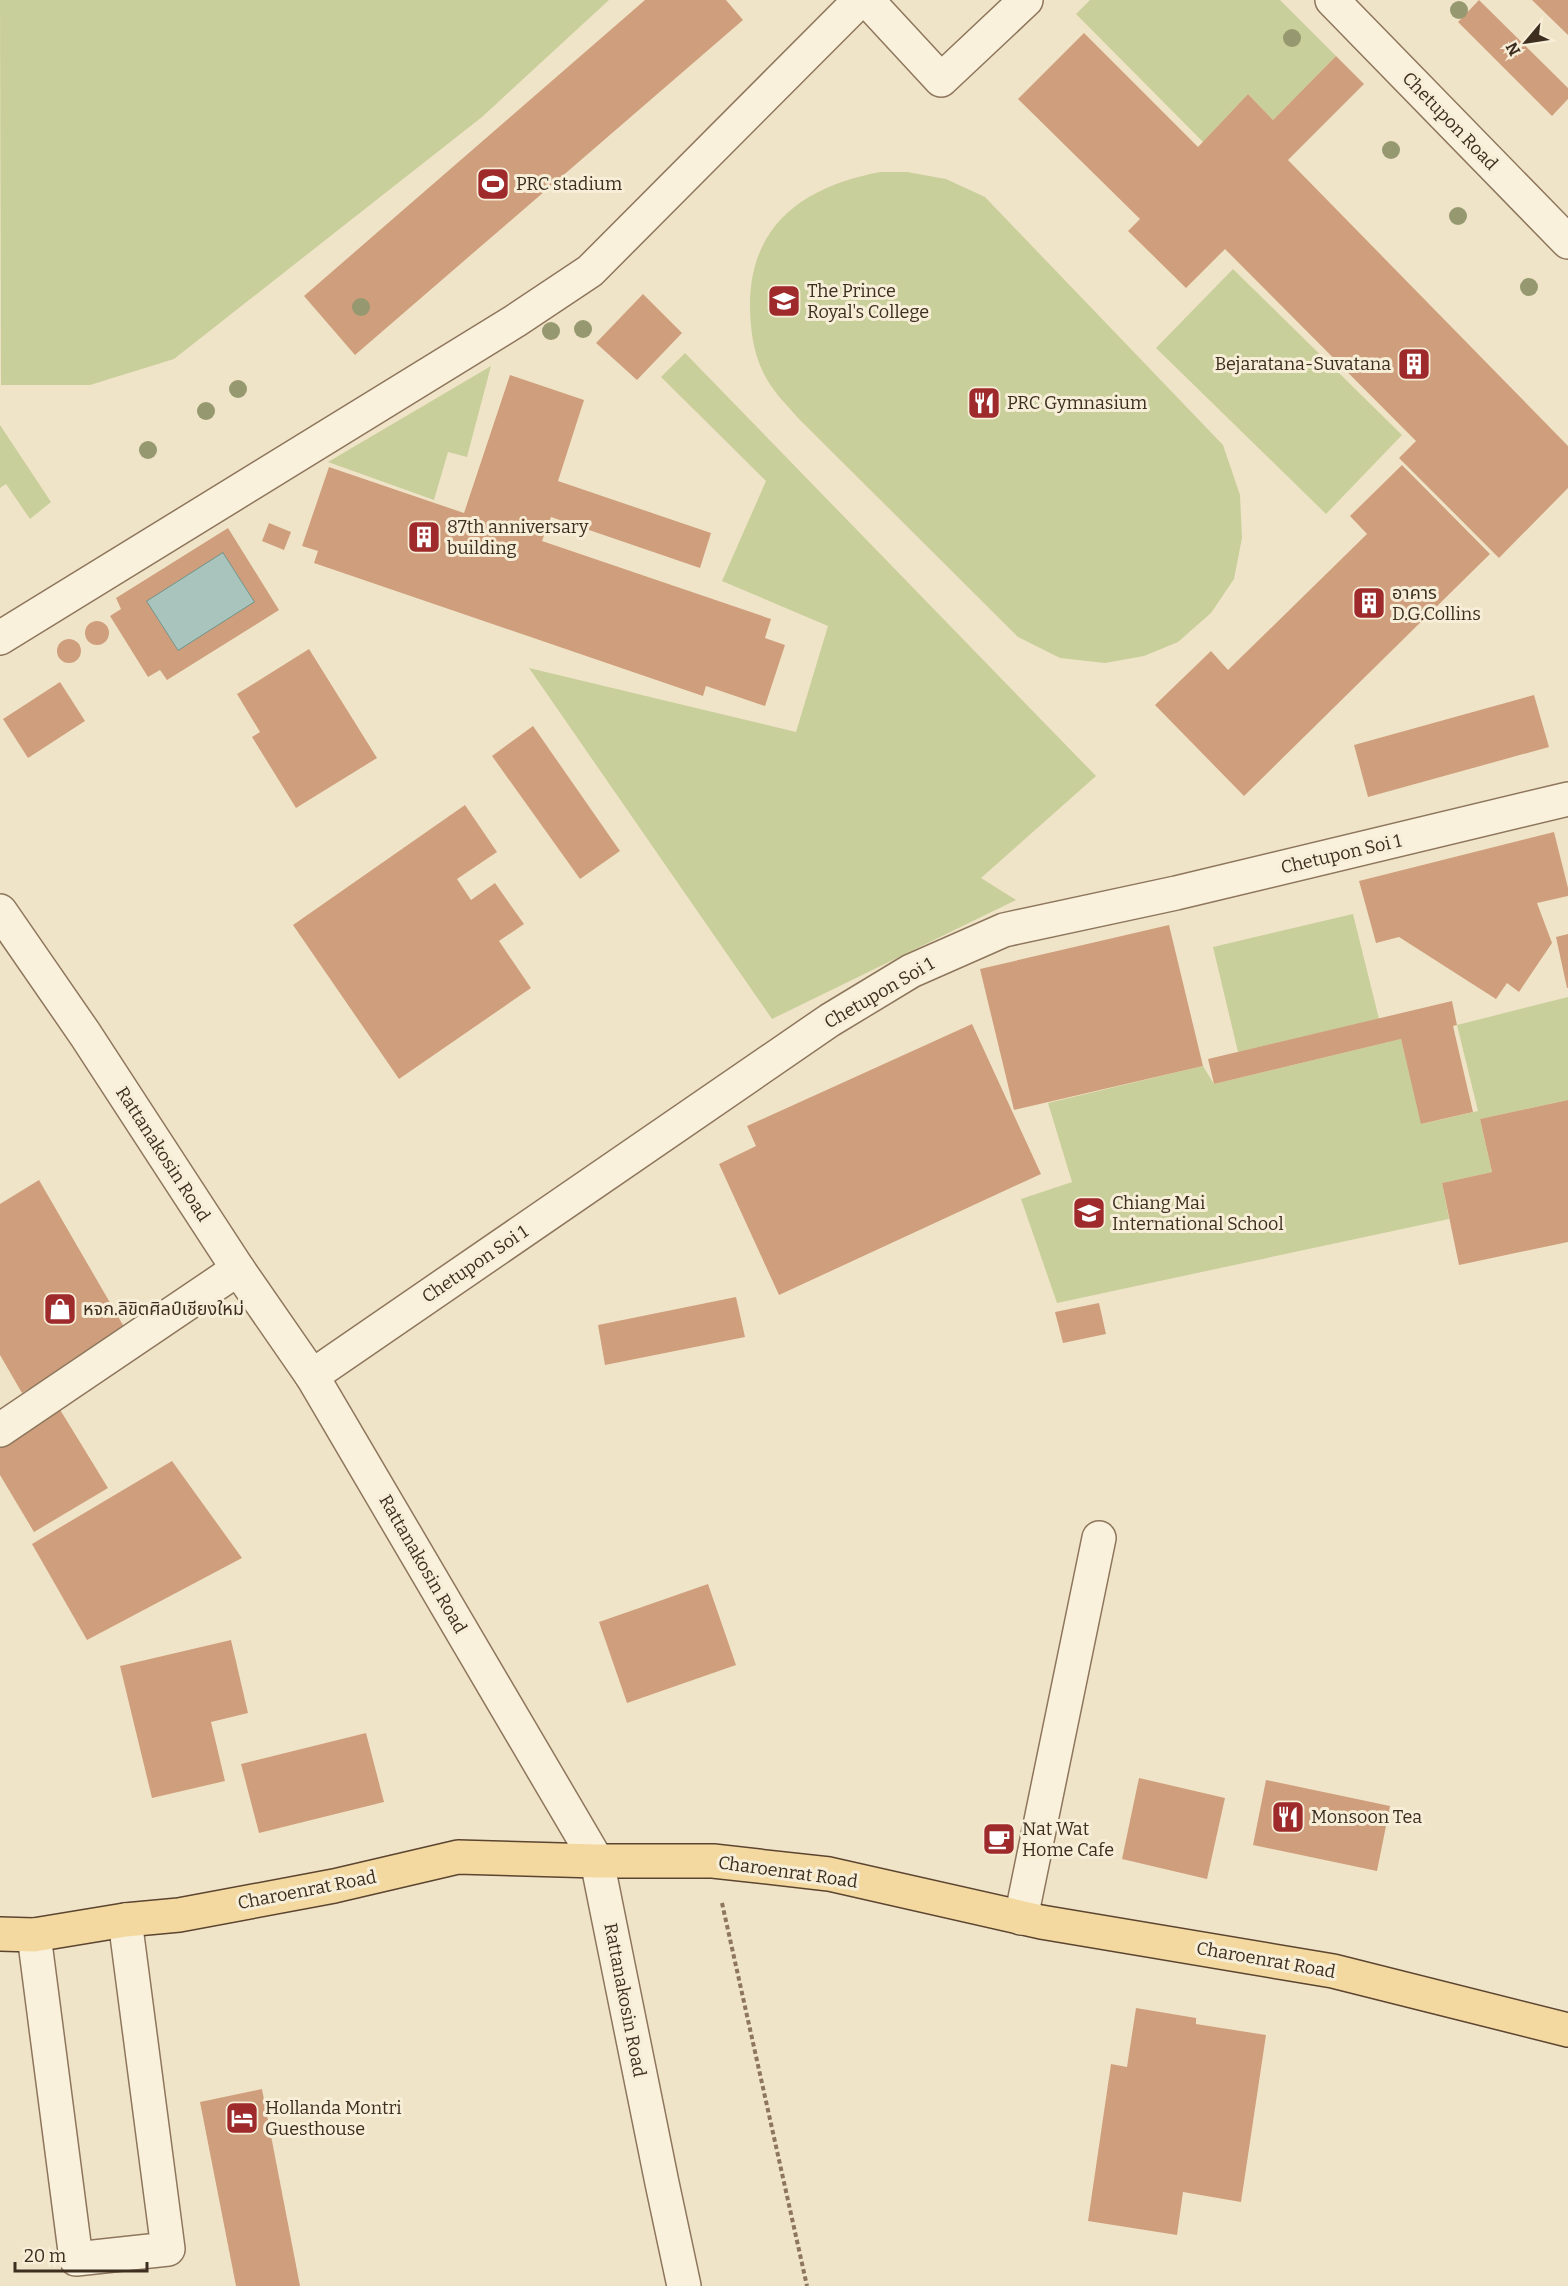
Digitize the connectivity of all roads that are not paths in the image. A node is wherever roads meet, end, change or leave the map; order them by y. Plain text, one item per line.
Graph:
1 (860, 0) edge
2 (867, 0) edge
3 (1026, 0) edge
4 (1332, 0) edge
5 (1568, 242) edge
6 (0, 638) edge
7 (1568, 799) edge
8 (0, 911) edge
9 (238, 1269) junction
10 (312, 1376) junction
11 (0, 1430) edge
12 (1099, 1538) dead end
13 (597, 1861) junction
14 (1021, 1918) junction
15 (125, 1920) junction
16 (0, 1934) edge
17 (34, 1935) junction
18 (1568, 2030) edge
19 (684, 2286) edge

1 - 6 street
2 - 3 street
4 - 5 street, Chetupon Road
7 - 10 street, Chetupon Soi 1
8 - 9 street, Rattanakosin Road
9 - 10 street, Rattanakosin Road
9 - 11 street
10 - 13 street, Rattanakosin Road
12 - 14 street
13 - 14 main road, Charoenrat Road
13 - 15 main road, Charoenrat Road
13 - 19 street, Rattanakosin Road
14 - 18 main road, Charoenrat Road
15 - 17 main road, Charoenrat Road
15 - 17 street
16 - 17 main road, Charoenrat Road

